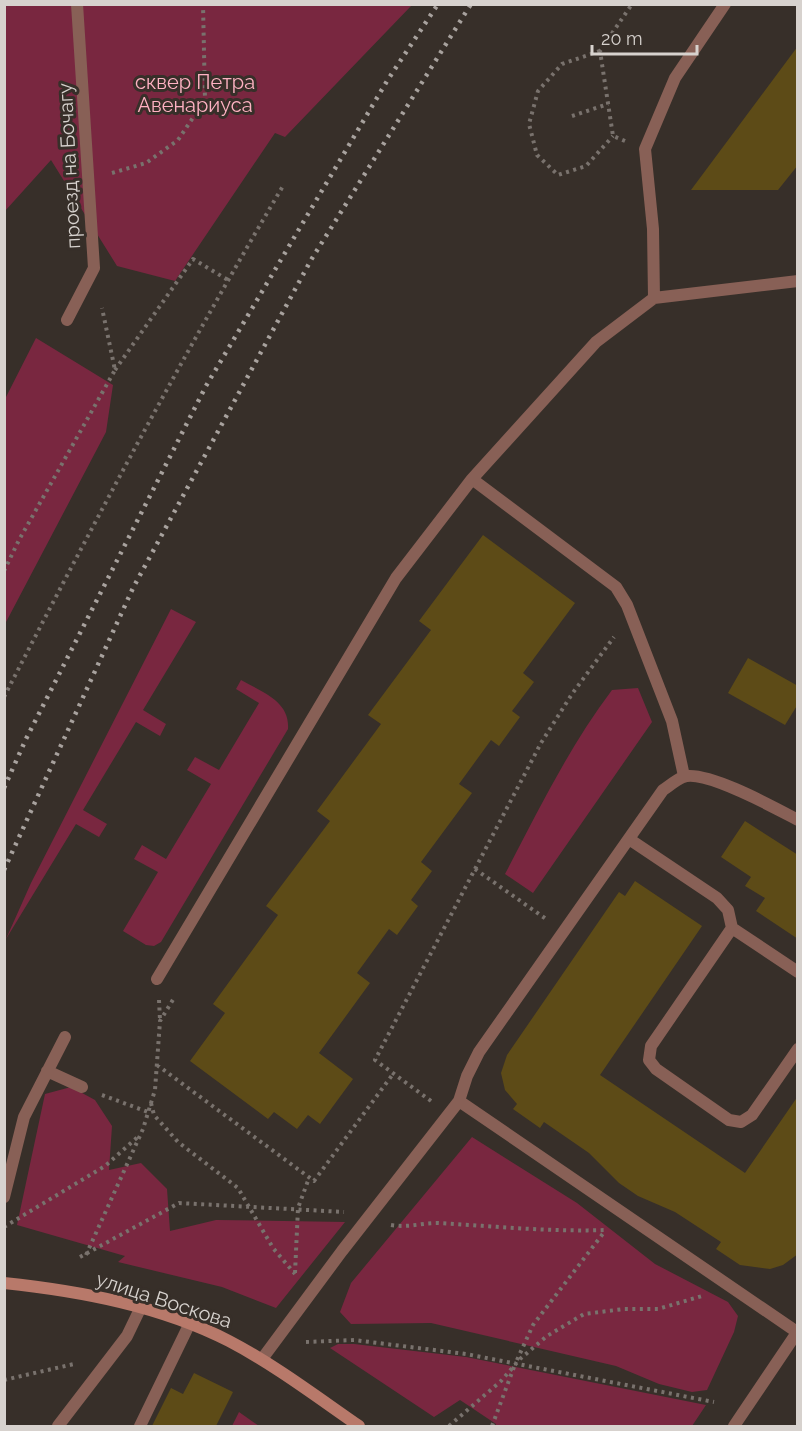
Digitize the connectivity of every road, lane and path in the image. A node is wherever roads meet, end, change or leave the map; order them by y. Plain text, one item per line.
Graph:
1 (77, 4) edge
2 (203, 4) edge
3 (632, 4) edge
4 (725, 4) edge
5 (600, 51) junction
6 (608, 104) junction
7 (572, 116) dead end
8 (613, 136) junction
9 (645, 148) junction
10 (89, 174) junction
11 (283, 186) dead end
12 (94, 268) junction
13 (228, 280) junction
14 (798, 281) edge
15 (654, 297) junction
16 (67, 320) dead end
17 (115, 370) junction
18 (472, 479) junction
19 (4, 571) edge
20 (631, 615) junction
21 (4, 697) edge
22 (684, 777) junction
23 (798, 820) edge
24 (629, 839) junction
25 (475, 869) junction
26 (732, 928) junction
27 (564, 932) junction
28 (798, 972) edge
29 (157, 979) dead end
30 (65, 1037) dead end
31 (798, 1049) edge
32 (47, 1071) junction
33 (393, 1074) junction
34 (82, 1087) joint
35 (459, 1101) junction
36 (151, 1102) junction
37 (148, 1113) junction
38 (449, 1115) junction
39 (142, 1133) junction
40 (309, 1178) junction
41 (4, 1197) edge
42 (248, 1208) junction
43 (298, 1208) junction
44 (620, 1210) junction
45 (368, 1219) junction
46 (4, 1227) edge
47 (606, 1230) junction
48 (86, 1255) junction
49 (80, 1257) dead end
50 (295, 1274) junction
51 (4, 1283) edge
52 (711, 1294) dead end
53 (140, 1309) junction
54 (298, 1310) junction
55 (189, 1324) junction
56 (797, 1332) edge
57 (302, 1342) dead end
58 (110, 1356) junction
59 (262, 1359) junction
60 (516, 1364) junction
61 (4, 1380) edge
62 (714, 1402) dead end
63 (58, 1426) edge
64 (140, 1426) edge
65 (359, 1426) edge
66 (449, 1426) edge
67 (492, 1426) edge
68 (734, 1426) edge

1 - 10 street, проезд на Бочагу
2 - 10 path
3 - 5 path
4 - 9 street
5 - 6 path
5 - 8 path
6 - 7 path
6 - 8 path
8 - 9 path
9 - 15 street
10 - 12 street, проезд на Бочагу
11 - 13 path
12 - 16 street, проезд на Бочагу
12 - 17 path
13 - 17 path
13 - 21 path
14 - 15 street
15 - 18 street
17 - 19 path
18 - 20 street
18 - 29 street
20 - 22 street
20 - 25 path
22 - 23 street
22 - 24 street
24 - 26 street
24 - 27 street
25 - 27 path
25 - 33 path
26 - 28 street
26 - 31 street
27 - 35 street
30 - 32 street
32 - 34 street
32 - 41 street
33 - 38 path
33 - 40 path
34 - 37 path
35 - 38 street
35 - 44 street
36 - 37 path
36 - 40 path
36 - 42 path
37 - 39 path
38 - 45 street
39 - 46 path
39 - 48 path
40 - 43 path
42 - 43 path
42 - 48 path
42 - 50 path
43 - 45 path
43 - 50 path
44 - 47 path
44 - 56 street
45 - 47 path
45 - 54 street
47 - 60 path
48 - 49 path
50 - 54 path
51 - 53 main road, улица Воскова
52 - 60 path
53 - 55 main road, улица Воскова
53 - 58 street
54 - 59 street
55 - 59 main road, улица Воскова
55 - 64 street
56 - 68 street
57 - 60 path
58 - 61 path
58 - 63 street
59 - 65 main road, улица Воскова
60 - 62 path
60 - 66 path
60 - 67 path

